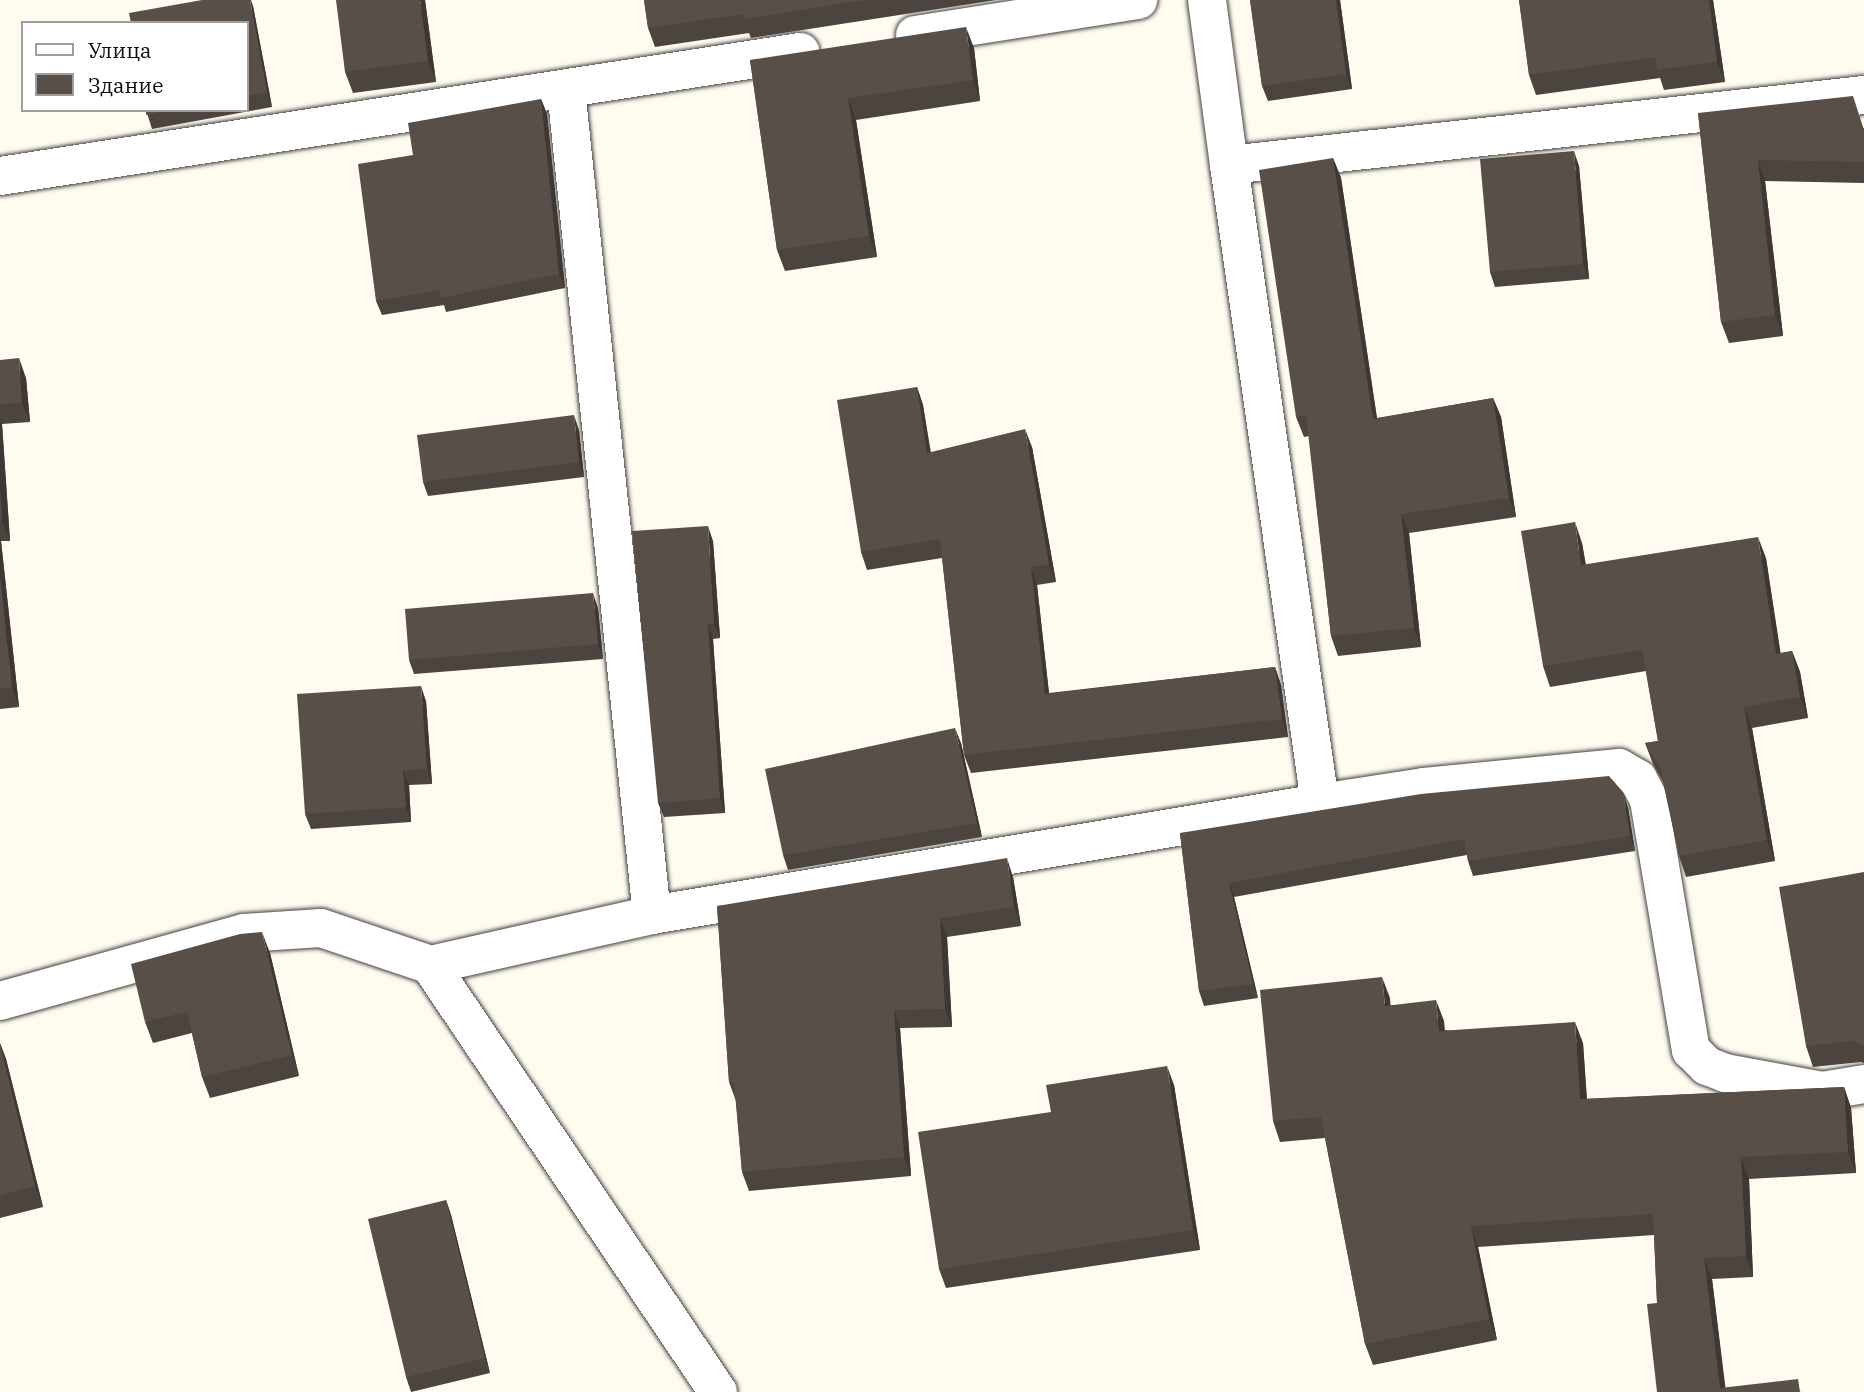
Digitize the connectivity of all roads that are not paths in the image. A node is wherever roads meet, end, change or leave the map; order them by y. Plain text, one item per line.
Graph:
1 (1138, 0) edge
2 (1207, 0) edge
3 (879, 40) edge
4 (838, 46) edge
5 (566, 89) junction
6 (1864, 95) edge
7 (1228, 165) junction
8 (0, 176) edge
9 (1320, 803) junction
10 (652, 915) junction
11 (430, 965) junction
12 (0, 1001) edge
13 (1864, 1084) edge
14 (718, 1392) edge

1 - 3 street
2 - 7 street
4 - 5 street
5 - 8 street
5 - 10 street
6 - 7 street
7 - 9 street
9 - 10 street
9 - 13 street
10 - 11 street
11 - 12 street
11 - 14 street

